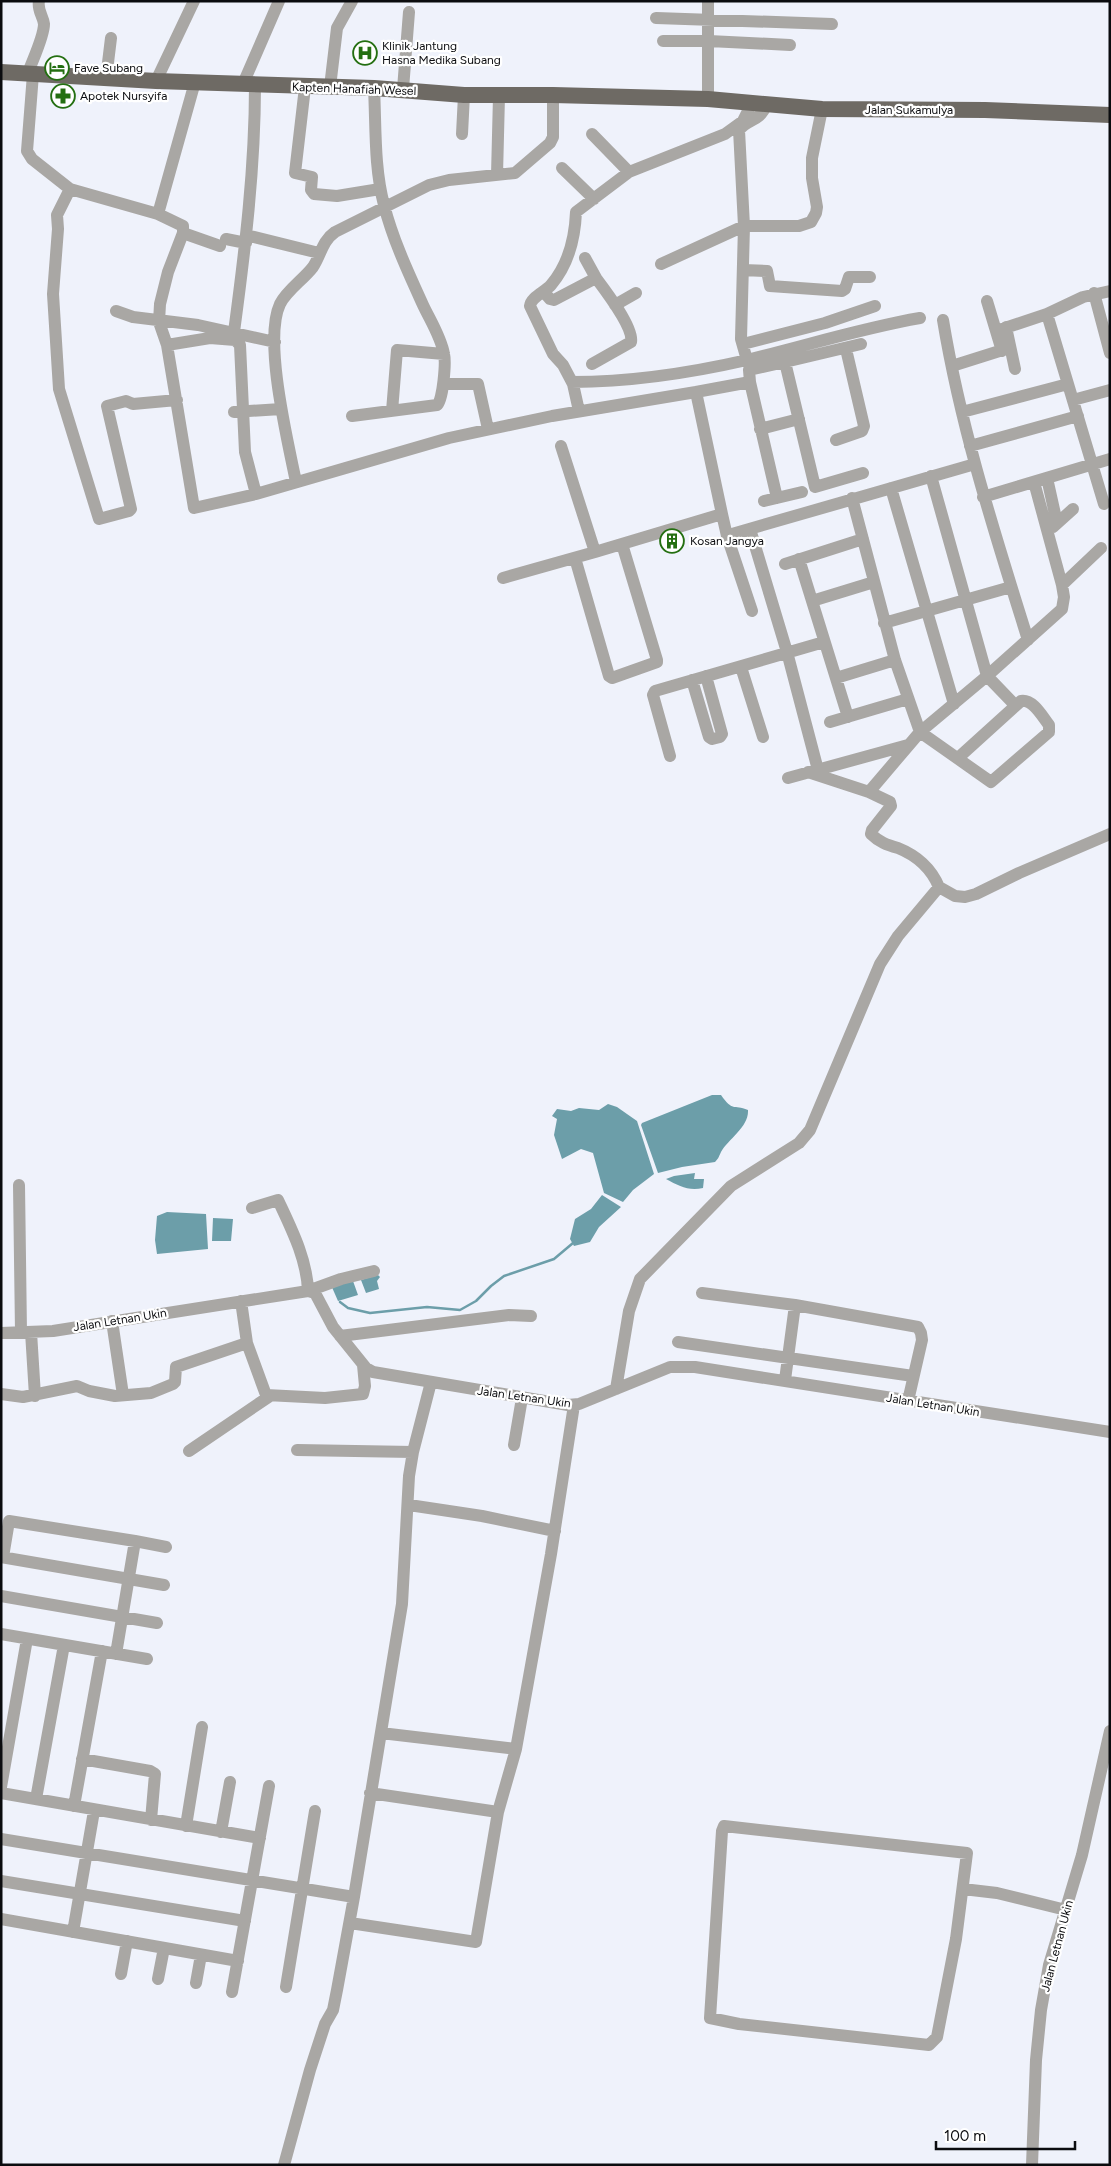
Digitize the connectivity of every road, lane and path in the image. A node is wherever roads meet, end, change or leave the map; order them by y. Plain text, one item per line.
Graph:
1 (39, 1) edge
2 (194, 1) edge
3 (279, 1) edge
4 (352, 1) edge
5 (708, 1) edge
6 (409, 12) dead end
7 (656, 18) dead end
8 (708, 21) junction
9 (832, 24) dead end
10 (111, 38) dead end
11 (663, 41) dead end
12 (709, 41) junction
13 (790, 46) dead end
14 (1, 72) edge
15 (30, 74) junction
16 (106, 78) junction
17 (156, 82) junction
18 (195, 82) junction
19 (249, 85) junction
20 (305, 87) junction
21 (330, 87) junction
22 (374, 88) junction
23 (403, 89) junction
24 (464, 95) junction
25 (554, 95) junction
26 (499, 96) junction
27 (708, 99) junction
28 (759, 104) junction
29 (822, 109) junction
30 (1110, 115) edge
31 (462, 134) dead end
32 (592, 134) dead end
33 (562, 168) dead end
34 (629, 172) junction
35 (497, 175) junction
36 (70, 189) junction
37 (380, 189) junction
38 (594, 199) junction
39 (384, 207) junction
40 (158, 214) junction
41 (744, 226) junction
42 (183, 233) junction
43 (246, 239) junction
44 (319, 253) junction
45 (585, 258) dead end
46 (661, 264) dead end
47 (743, 270) junction
48 (870, 277) dead end
49 (596, 278) junction
50 (1110, 291) edge
51 (544, 292) junction
52 (636, 293) dead end
53 (1094, 294) junction
54 (987, 301) dead end
55 (615, 305) junction
56 (875, 306) dead end
57 (116, 311) dead end
58 (1047, 314) junction
59 (920, 318) dead end
60 (943, 320) dead end
61 (159, 322) junction
62 (1001, 329) junction
63 (234, 332) junction
64 (1107, 336) edge
65 (743, 344) junction
66 (862, 344) dead end
67 (167, 345) junction
68 (275, 345) junction
69 (846, 349) junction
70 (1006, 349) junction
71 (1110, 353) edge
72 (444, 354) junction
73 (747, 360) junction
74 (786, 362) junction
75 (592, 364) dead end
76 (952, 366) junction
77 (1015, 369) dead end
78 (572, 382) junction
79 (750, 382) junction
80 (443, 384) junction
81 (1068, 384) junction
82 (1110, 390) edge
83 (696, 392) junction
84 (177, 400) junction
85 (1074, 400) junction
86 (281, 409) junction
87 (392, 410) junction
88 (239, 412) junction
89 (579, 412) junction
90 (962, 412) junction
91 (352, 416) dead end
92 (1078, 416) junction
93 (799, 419) junction
94 (488, 429) junction
95 (760, 429) junction
96 (836, 440) dead end
97 (560, 446) dead end
98 (970, 446) junction
99 (1110, 459) edge
100 (975, 464) junction
101 (1091, 465) junction
102 (863, 473) dead end
103 (931, 476) junction
104 (1047, 478) junction
105 (296, 482) junction
106 (1034, 482) junction
107 (891, 488) junction
108 (802, 492) dead end
109 (256, 494) junction
110 (983, 497) junction
111 (778, 498) junction
112 (852, 498) junction
113 (764, 501) dead end
114 (1104, 504) dead end
115 (1072, 509) dead end
116 (722, 514) junction
117 (1056, 523) junction
118 (750, 529) junction
119 (1047, 533) junction
120 (732, 534) dead end
121 (863, 539) junction
122 (622, 544) junction
123 (1101, 548) dead end
124 (595, 552) junction
125 (575, 558) junction
126 (799, 560) junction
127 (785, 564) dead end
128 (503, 578) dead end
129 (874, 582) junction
130 (1062, 585) junction
131 (1011, 587) junction
132 (966, 600) junction
133 (812, 601) junction
134 (752, 611) dead end
135 (926, 612) junction
136 (884, 623) junction
137 (1028, 640) junction
138 (824, 642) junction
139 (787, 652) junction
140 (895, 660) junction
141 (741, 667) junction
142 (706, 676) junction
143 (987, 676) junction
144 (836, 678) junction
145 (692, 680) junction
146 (908, 699) junction
147 (954, 704) junction
148 (1015, 705) junction
149 (848, 717) junction
150 (830, 722) dead end
151 (920, 732) junction
152 (763, 737) dead end
153 (908, 744) junction
154 (670, 756) dead end
155 (958, 758) junction
156 (813, 771) junction
157 (788, 778) dead end
158 (869, 792) junction
159 (1110, 834) edge
160 (939, 887) junction
161 (19, 1185) dead end
162 (252, 1208) dead end
163 (374, 1271) dead end
164 (308, 1291) junction
165 (702, 1293) dead end
166 (241, 1302) junction
167 (795, 1305) junction
168 (531, 1316) dead end
169 (112, 1321) junction
170 (26, 1332) junction
171 (1, 1333) edge
172 (340, 1336) junction
173 (678, 1342) dead end
174 (247, 1343) junction
175 (788, 1358) junction
176 (363, 1365) junction
177 (913, 1376) junction
178 (785, 1380) junction
179 (431, 1382) junction
180 (616, 1388) junction
181 (1, 1394) edge
182 (123, 1395) junction
183 (35, 1396) junction
184 (270, 1396) junction
185 (522, 1398) junction
186 (908, 1401) junction
187 (574, 1404) junction
188 (1110, 1432) edge
189 (514, 1446) dead end
190 (297, 1450) dead end
191 (189, 1451) dead end
192 (413, 1452) junction
193 (409, 1505) junction
194 (555, 1531) junction
195 (134, 1541) junction
196 (166, 1547) dead end
197 (2, 1557) edge
198 (128, 1579) junction
199 (164, 1585) dead end
200 (1, 1596) edge
201 (122, 1617) junction
202 (157, 1623) dead end
203 (1, 1634) edge
204 (27, 1639) junction
205 (64, 1645) junction
206 (102, 1651) junction
207 (116, 1654) junction
208 (147, 1659) dead end
209 (202, 1727) dead end
210 (1110, 1731) edge
211 (382, 1733) junction
212 (516, 1749) junction
213 (82, 1759) junction
214 (230, 1782) dead end
215 (269, 1786) dead end
216 (1, 1787) edge
217 (1, 1793) edge
218 (370, 1793) junction
219 (36, 1799) junction
220 (74, 1806) junction
221 (94, 1811) junction
222 (315, 1811) dead end
223 (498, 1812) junction
224 (150, 1820) junction
225 (186, 1826) junction
226 (222, 1832) junction
227 (260, 1838) junction
228 (1, 1839) edge
229 (86, 1852) junction
230 (252, 1880) junction
231 (1, 1881) edge
232 (963, 1889) junction
233 (301, 1890) junction
234 (79, 1894) junction
235 (354, 1898) junction
236 (1066, 1910) junction
237 (1, 1919) edge
238 (245, 1921) junction
239 (350, 1923) junction
240 (73, 1932) junction
241 (127, 1941) junction
242 (164, 1948) junction
243 (202, 1954) junction
244 (238, 1961) junction
245 (121, 1974) dead end
246 (158, 1979) dead end
247 (196, 1983) dead end
248 (286, 1987) dead end
249 (232, 1992) dead end
250 (284, 2165) edge
251 (1032, 2165) edge

1 - 15 street
2 - 17 street
3 - 19 street
4 - 21 street
5 - 8 street
6 - 23 street
7 - 8 street
8 - 9 street
8 - 12 street
10 - 16 street
11 - 12 street
12 - 13 street
12 - 27 street
14 - 15 main road, Kapten Hanafiah Wesel
15 - 16 main road, Kapten Hanafiah Wesel
15 - 36 street
16 - 17 main road, Kapten Hanafiah Wesel
17 - 18 main road, Kapten Hanafiah Wesel
18 - 19 main road, Kapten Hanafiah Wesel
18 - 40 street
19 - 20 main road, Kapten Hanafiah Wesel
19 - 43 street
20 - 21 main road, Kapten Hanafiah Wesel
20 - 37 street
21 - 22 main road, Kapten Hanafiah Wesel
22 - 23 main road, Kapten Hanafiah Wesel
22 - 37 street
23 - 24 main road, Kapten Hanafiah Wesel
24 - 26 main road, Kapten Hanafiah Wesel
24 - 31 street
25 - 26 main road, Kapten Hanafiah Wesel
25 - 27 main road, Kapten Hanafiah Wesel
25 - 35 street
26 - 35 street
27 - 28 main road, Jalan Sukamulya
28 - 29 main road, Jalan Sukamulya
28 - 34 street
28 - 41 street
29 - 30 main road, Jalan Sukamulya
29 - 41 street
32 - 34 street
33 - 38 street
34 - 38 street
35 - 39 street
36 - 40 street
36 - 84 street
37 - 39 street
38 - 51 street
39 - 44 street
39 - 72 street
40 - 42 street
41 - 46 street
41 - 47 street
42 - 43 street
42 - 61 street
43 - 44 street
43 - 63 street
44 - 68 street
45 - 49 street
47 - 48 street
47 - 65 street
49 - 51 street
49 - 55 street
50 - 53 street
51 - 78 street
52 - 55 street
53 - 58 street
53 - 64 street
54 - 62 street
55 - 75 street
56 - 65 street
57 - 61 street
58 - 62 street
58 - 81 street
59 - 73 street
60 - 76 street
61 - 63 street
61 - 67 street
62 - 70 street
63 - 68 street
64 - 71 street
65 - 73 street
66 - 69 street
67 - 84 street
67 - 88 street
68 - 86 street
69 - 74 street
69 - 96 street
70 - 76 street
70 - 77 street
72 - 80 street
72 - 87 street
73 - 78 street
74 - 79 street
74 - 93 street
76 - 90 street
78 - 89 street
79 - 83 street
79 - 95 street
80 - 87 street
80 - 94 street
81 - 85 street
81 - 90 street
82 - 85 street
83 - 89 street
83 - 116 street
84 - 109 street
85 - 92 street
86 - 88 street
86 - 105 street
87 - 91 street
88 - 109 street
89 - 94 street
90 - 98 street
92 - 98 street
92 - 101 street
93 - 95 street
93 - 102 street
94 - 105 street
95 - 111 street
97 - 124 street
98 - 100 street
99 - 101 street
100 - 103 street
100 - 110 street
101 - 104 street
101 - 114 street
103 - 107 street
103 - 132 street
104 - 106 street
104 - 117 street
105 - 109 street
106 - 110 street
106 - 119 street
107 - 112 street
107 - 135 street
108 - 111 street
110 - 131 street
111 - 113 street
112 - 118 street
112 - 121 street
115 - 117 street
116 - 122 street
116 - 134 street
117 - 119 street
118 - 120 street
118 - 139 street
119 - 130 street
121 - 126 street
121 - 129 street
122 - 124 street
122 - 125 street
123 - 130 street
124 - 125 street
125 - 128 street
126 - 127 street
126 - 133 street
129 - 133 street
129 - 136 street
130 - 137 street
131 - 132 street
131 - 137 street
132 - 135 street
132 - 143 street
133 - 138 street
135 - 136 street
135 - 147 street
136 - 140 street
137 - 143 street
138 - 139 street
138 - 144 street
139 - 141 street
139 - 156 street
140 - 144 street
140 - 146 street
141 - 142 street
141 - 152 street
142 - 145 street
142 - 145 street
143 - 147 street
143 - 148 street
144 - 149 street
145 - 154 street
146 - 149 street
146 - 151 street
147 - 151 street
148 - 155 street
148 - 155 street
149 - 150 street
151 - 153 street
151 - 155 street
153 - 156 street
153 - 158 street
156 - 157 street
156 - 158 street
158 - 160 street
159 - 160 street
160 - 180 street
161 - 170 street
162 - 164 street
163 - 164 street
164 - 166 street, Jalan Letnan Ukin
164 - 172 street, Jalan Letnan Ukin
165 - 167 street
166 - 169 street, Jalan Letnan Ukin
166 - 174 street
167 - 175 street
167 - 177 street
168 - 172 street
169 - 170 street, Jalan Letnan Ukin
169 - 182 street
170 - 171 street, Jalan Letnan Ukin
170 - 183 street
172 - 176 street, Jalan Letnan Ukin
173 - 175 street
174 - 182 street
174 - 184 street
175 - 177 street
175 - 178 street
176 - 179 street, Jalan Letnan Ukin
176 - 184 street
177 - 186 street
178 - 180 street, Jalan Letnan Ukin
178 - 186 street, Jalan Letnan Ukin
179 - 185 street, Jalan Letnan Ukin
179 - 192 street
180 - 187 street, Jalan Letnan Ukin
181 - 183 street
182 - 183 street
184 - 191 street
185 - 187 street, Jalan Letnan Ukin
185 - 189 street
186 - 188 street, Jalan Letnan Ukin
187 - 194 street
190 - 192 street
192 - 193 street
193 - 194 street
193 - 211 street
194 - 212 street
195 - 196 street
195 - 197 street
195 - 198 street
197 - 198 street
198 - 199 street
198 - 201 street
200 - 201 street
201 - 202 street
201 - 207 street
203 - 204 street
204 - 205 street
204 - 216 street
205 - 206 street
205 - 219 street
206 - 207 street
206 - 213 street
207 - 208 street
209 - 225 street
210 - 236 street, Jalan Letnan Ukin
211 - 212 street
211 - 218 street
212 - 223 street
213 - 220 street
213 - 224 street
214 - 226 street
215 - 227 street
217 - 219 street
218 - 223 street
218 - 235 street
219 - 220 street
220 - 221 street
221 - 224 street
221 - 229 street
222 - 233 street
223 - 239 street
224 - 225 street
225 - 226 street
226 - 227 street
227 - 230 street
228 - 229 street
229 - 230 street
229 - 234 street
230 - 233 street
230 - 238 street
231 - 234 street
232 - 232 street
232 - 236 street
233 - 235 street
233 - 248 street
234 - 238 street
234 - 240 street
235 - 239 street
236 - 251 street, Jalan Letnan Ukin
237 - 240 street
238 - 244 street
239 - 250 street
240 - 241 street
241 - 242 street
241 - 245 street
242 - 243 street
242 - 246 street
243 - 244 street
243 - 247 street
244 - 249 street

